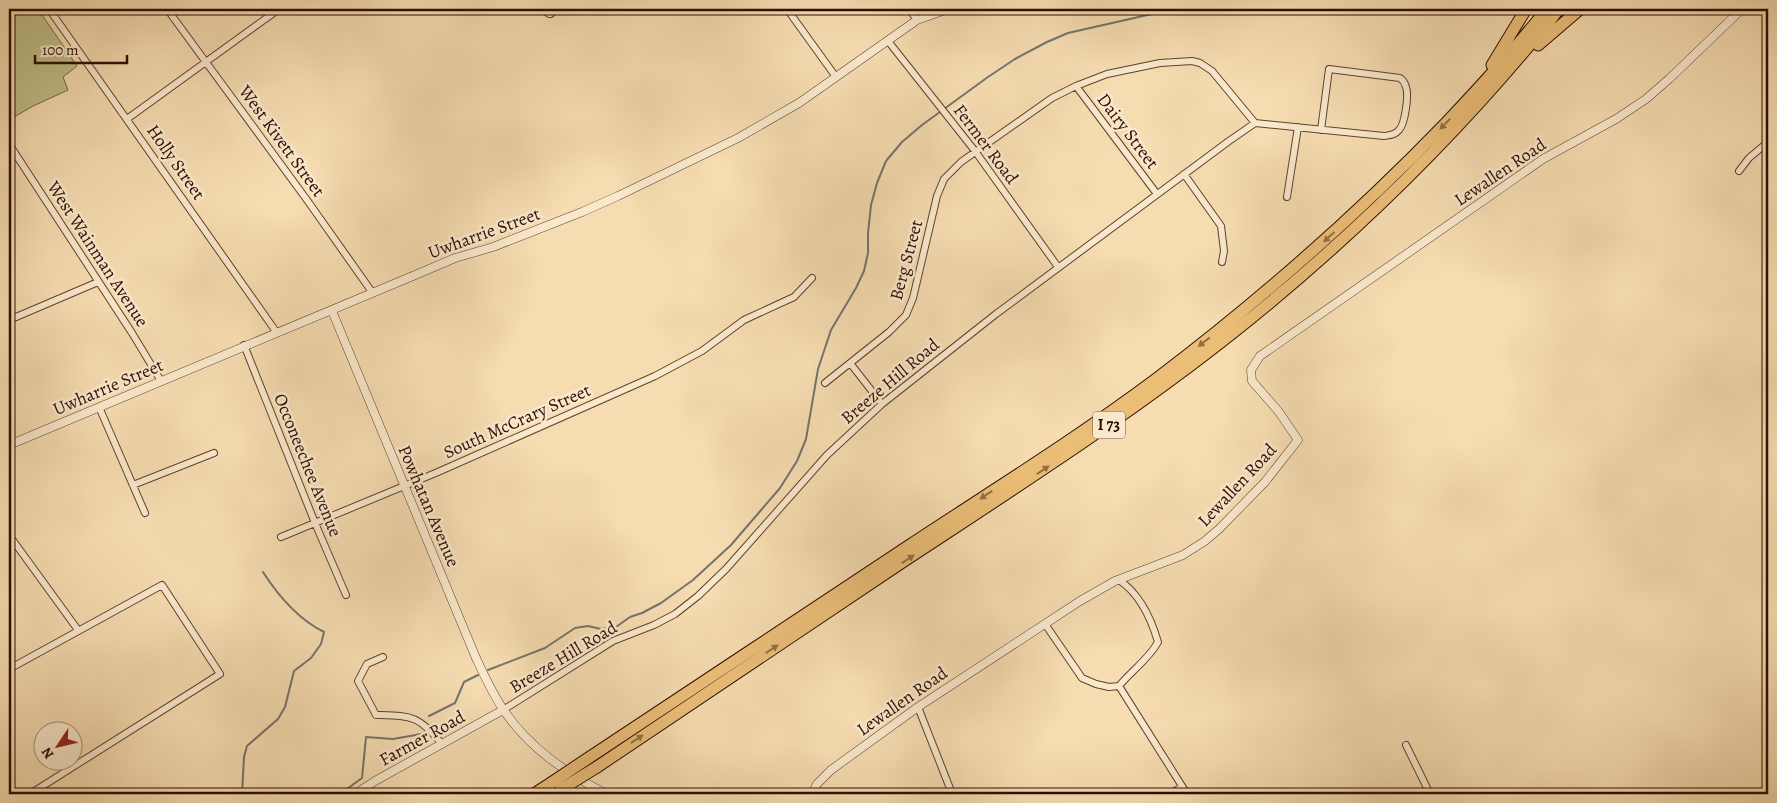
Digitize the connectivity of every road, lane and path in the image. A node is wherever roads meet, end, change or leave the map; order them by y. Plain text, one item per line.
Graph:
1 (49, 9) edge
2 (167, 9) edge
3 (279, 9) edge
4 (542, 9) edge
5 (555, 9) edge
6 (787, 9) edge
7 (909, 9) edge
8 (948, 9) edge
9 (1526, 9) edge
10 (1547, 9) edge
11 (1560, 9) edge
12 (1580, 9) edge
13 (1742, 9) edge
14 (917, 20) junction
15 (888, 41) junction
16 (205, 62) junction
17 (836, 77) junction
18 (1076, 86) junction
19 (1490, 91) junction
20 (1468, 100) junction
21 (127, 119) junction
22 (1255, 123) junction
23 (1298, 127) junction
24 (1321, 130) junction
25 (1768, 142) edge
26 (9, 144) edge
27 (975, 151) junction
28 (1739, 171) dead end
29 (1184, 174) junction
30 (1157, 194) junction
31 (1287, 198) dead end
32 (1222, 262) dead end
33 (1058, 267) junction
34 (812, 278) dead end
35 (98, 282) junction
36 (372, 292) junction
37 (332, 311) junction
38 (9, 319) edge
39 (277, 333) junction
40 (244, 345) junction
41 (850, 363) junction
42 (161, 381) junction
43 (825, 383) dead end
44 (882, 404) junction
45 (99, 407) junction
46 (9, 445) edge
47 (214, 453) dead end
48 (134, 485) junction
49 (404, 486) junction
50 (145, 513) dead end
51 (315, 523) junction
52 (9, 535) edge
53 (281, 537) dead end
54 (1119, 580) junction
55 (346, 595) dead end
56 (1046, 624) junction
57 (78, 630) junction
58 (383, 657) dead end
59 (9, 670) edge
60 (1119, 686) junction
61 (918, 707) junction
62 (504, 710) junction
63 (442, 744) junction
64 (1406, 745) dead end
65 (1182, 787) junction
66 (555, 789) edge
67 (30, 794) edge
68 (355, 794) edge
69 (534, 794) edge
70 (607, 794) edge
71 (812, 794) edge
72 (950, 794) edge
73 (1170, 794) edge
74 (1187, 794) edge
75 (1430, 794) edge

1 - 21 street, Holly Street
2 - 16 street, West Kivett Street
3 - 16 street
4 - 5 street
6 - 17 street
7 - 14 street
8 - 14 street, Uwharrie Street
9 - 20 highway
10 - 20 highway, I 73
11 - 19 highway, I 73
12 - 19 highway
13 - 54 street, Lewallen Road
14 - 15 street, Uwharrie Street
15 - 17 street, Uwharrie Street
15 - 27 street, Fermer Road
16 - 21 street
16 - 36 street, West Kivett Street
17 - 36 street, Uwharrie Street
18 - 22 street, Berg Street
18 - 27 street, Berg Street
18 - 30 street, Dairy Street
66 -> 19 highway, I 73, bridge
20 -> 66 highway, I 73, bridge
21 - 39 street, Holly Street
22 - 23 street
22 - 29 street, Breeze Hill Road
23 - 24 street
23 - 31 street
24 - 24 street
25 - 28 street
26 - 35 street, West Wainman Avenue
27 - 33 street, Fermer Road
27 - 41 street, Berg Street
29 - 30 street, Breeze Hill Road
29 - 32 street
30 - 33 street, Breeze Hill Road
33 - 44 street, Breeze Hill Road
34 - 49 street, South McCrary Street
35 - 38 street
35 - 42 street, West Wainman Avenue
36 - 37 street, Uwharrie Street
37 - 39 street, Uwharrie Street
37 - 49 street, Powhatan Avenue
39 - 40 street, Uwharrie Street
40 - 42 street, Uwharrie Street
40 - 51 street, Occoneechee Avenue
41 - 43 street, Berg Street
41 - 44 street
42 - 45 street, Uwharrie Street
44 - 62 street, Breeze Hill Road
45 - 46 street, Uwharrie Street
45 - 48 street
47 - 48 street
48 - 50 street
49 - 51 street, South McCrary Street
49 - 62 street, Powhatan Avenue
51 - 53 street, South McCrary Street
51 - 55 street, Occoneechee Avenue
52 - 57 street
54 - 56 street, Lewallen Road
54 - 60 street
56 - 60 street
56 - 61 street, Lewallen Road
57 - 59 street
57 - 67 street
58 - 63 street
60 - 65 street
61 - 71 street, Lewallen Road
61 - 72 street
62 - 63 street, Farmer Road
62 - 70 street, Powhatan Avenue
63 - 68 street, Farmer Road
64 - 75 street
65 - 73 street
65 - 74 street
66 - 69 highway, I 73

